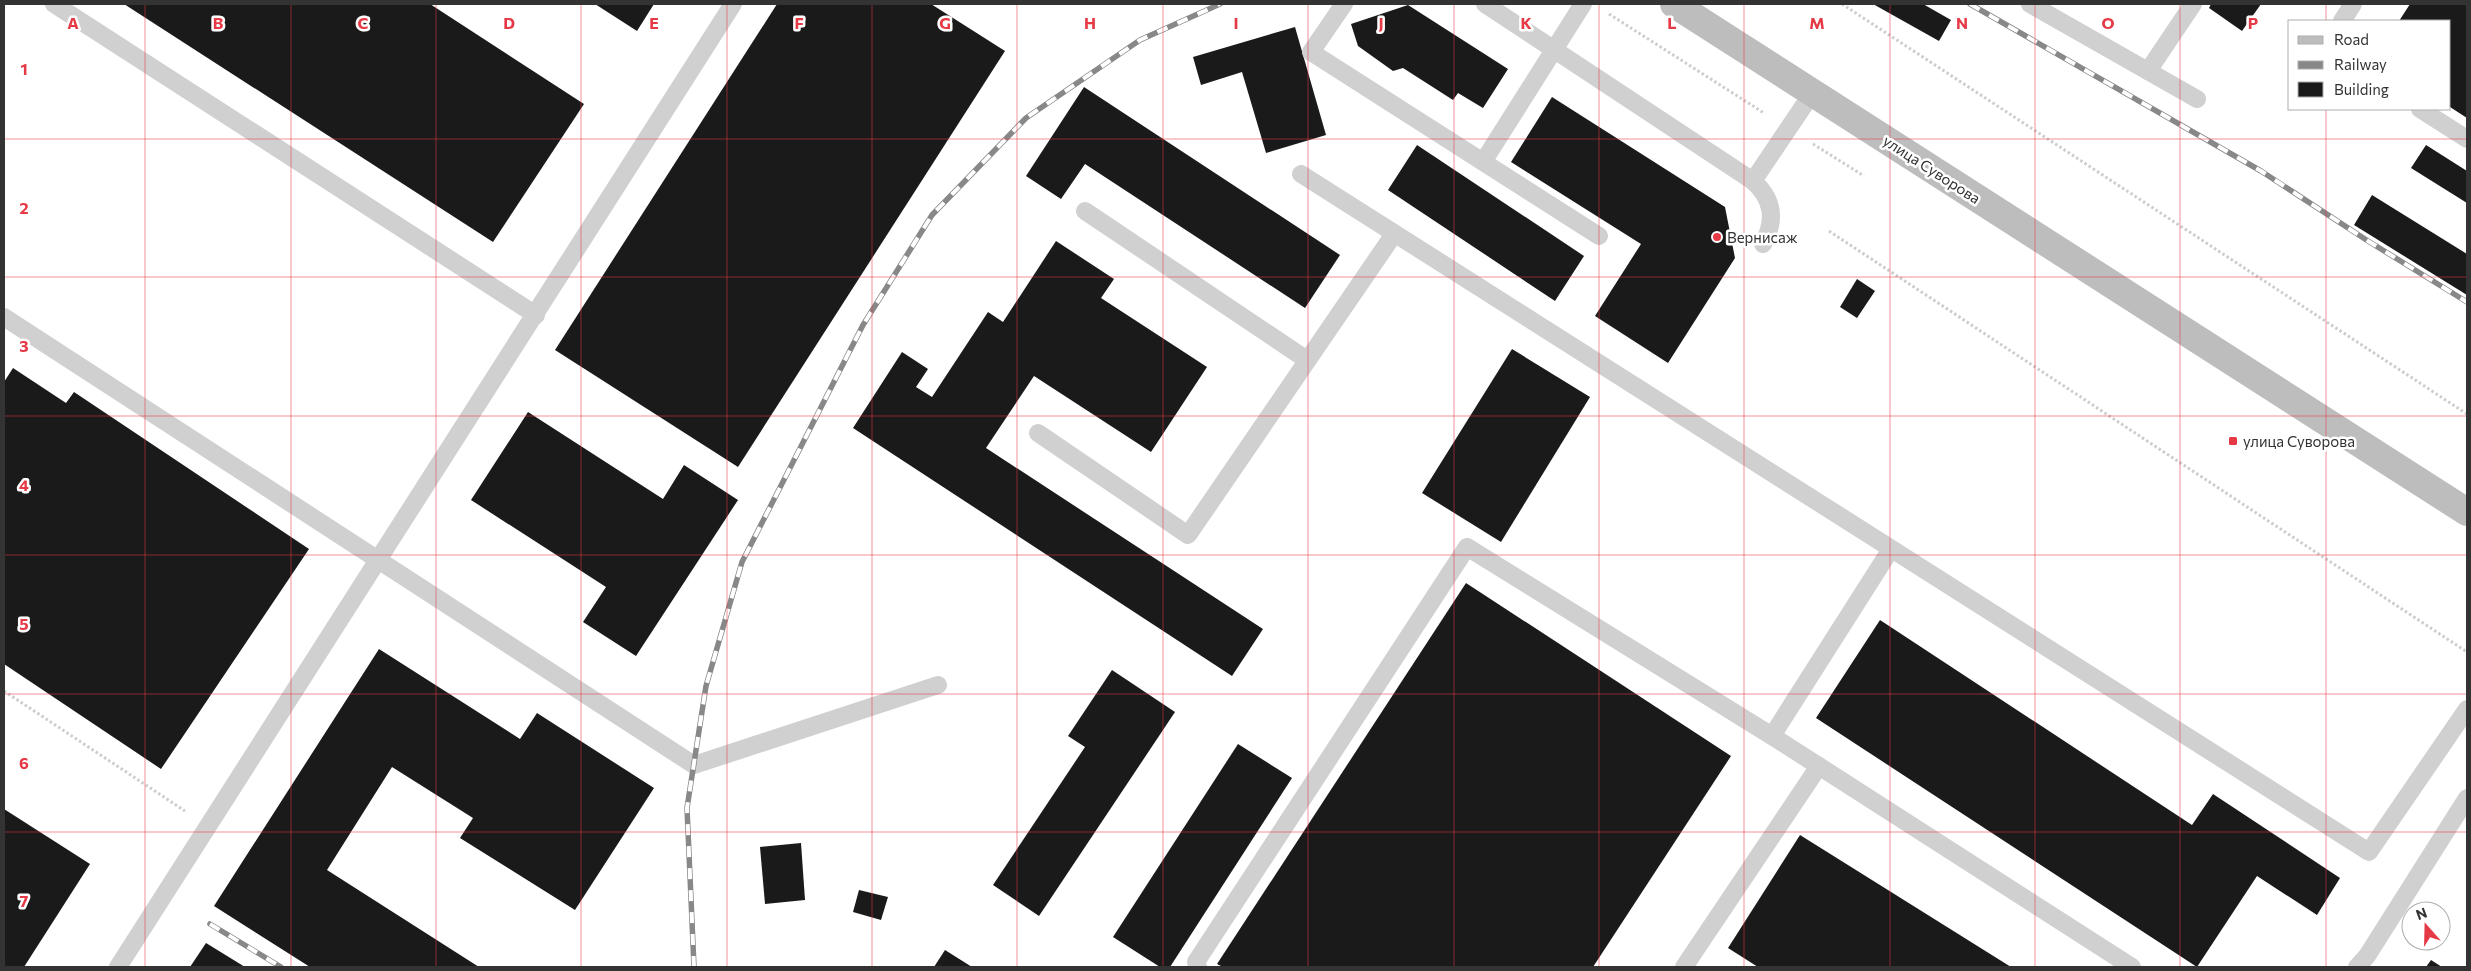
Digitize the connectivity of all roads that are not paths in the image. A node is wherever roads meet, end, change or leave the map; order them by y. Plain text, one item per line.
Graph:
1 (54, 4) edge
2 (732, 4) edge
3 (1344, 4) edge
4 (1484, 4) edge
5 (1583, 4) edge
6 (1674, 4) edge
7 (2030, 4) edge
8 (2194, 4) edge
9 (2353, 4) edge
10 (2343, 20) edge
11 (1554, 50) junction
12 (2148, 71) junction
13 (1813, 92) junction
14 (2197, 99) dead end
15 (2422, 110) edge
16 (2467, 139) edge
17 (1483, 162) junction
18 (1300, 174) dead end
19 (1753, 181) junction
20 (1085, 211) dead end
21 (1394, 234) junction
22 (1599, 236) dead end
23 (1763, 244) dead end
24 (536, 314) junction
25 (4, 317) edge
26 (1307, 360) junction
27 (1038, 433) dead end
28 (2467, 512) edge
29 (1891, 549) junction
30 (379, 561) junction
31 (938, 685) dead end
32 (2467, 709) edge
33 (1772, 736) junction
34 (1819, 766) junction
35 (2467, 798) edge
36 (118, 967) edge
37 (1198, 967) edge
38 (1684, 967) edge
39 (2132, 967) edge
40 (2357, 967) edge

1 - 24 lane
2 - 24 lane
3 - 17 lane
4 - 11 lane
5 - 11 lane
6 - 13 main road, улица Суворова
7 - 12 lane
8 - 12 lane
9 - 10 lane
11 - 17 lane
11 - 19 lane
12 - 14 lane
13 - 19 lane
13 - 28 main road, улица Суворова
15 - 16 lane
17 - 22 lane
18 - 21 lane
19 - 23 lane
20 - 26 lane
21 - 26 lane
21 - 29 lane
24 - 30 lane
25 - 30 lane
26 - 27 lane
29 - 32 lane
29 - 33 lane
30 - 31 lane
30 - 36 lane
33 - 34 lane
33 - 37 lane
34 - 38 lane
34 - 39 lane
35 - 40 lane

